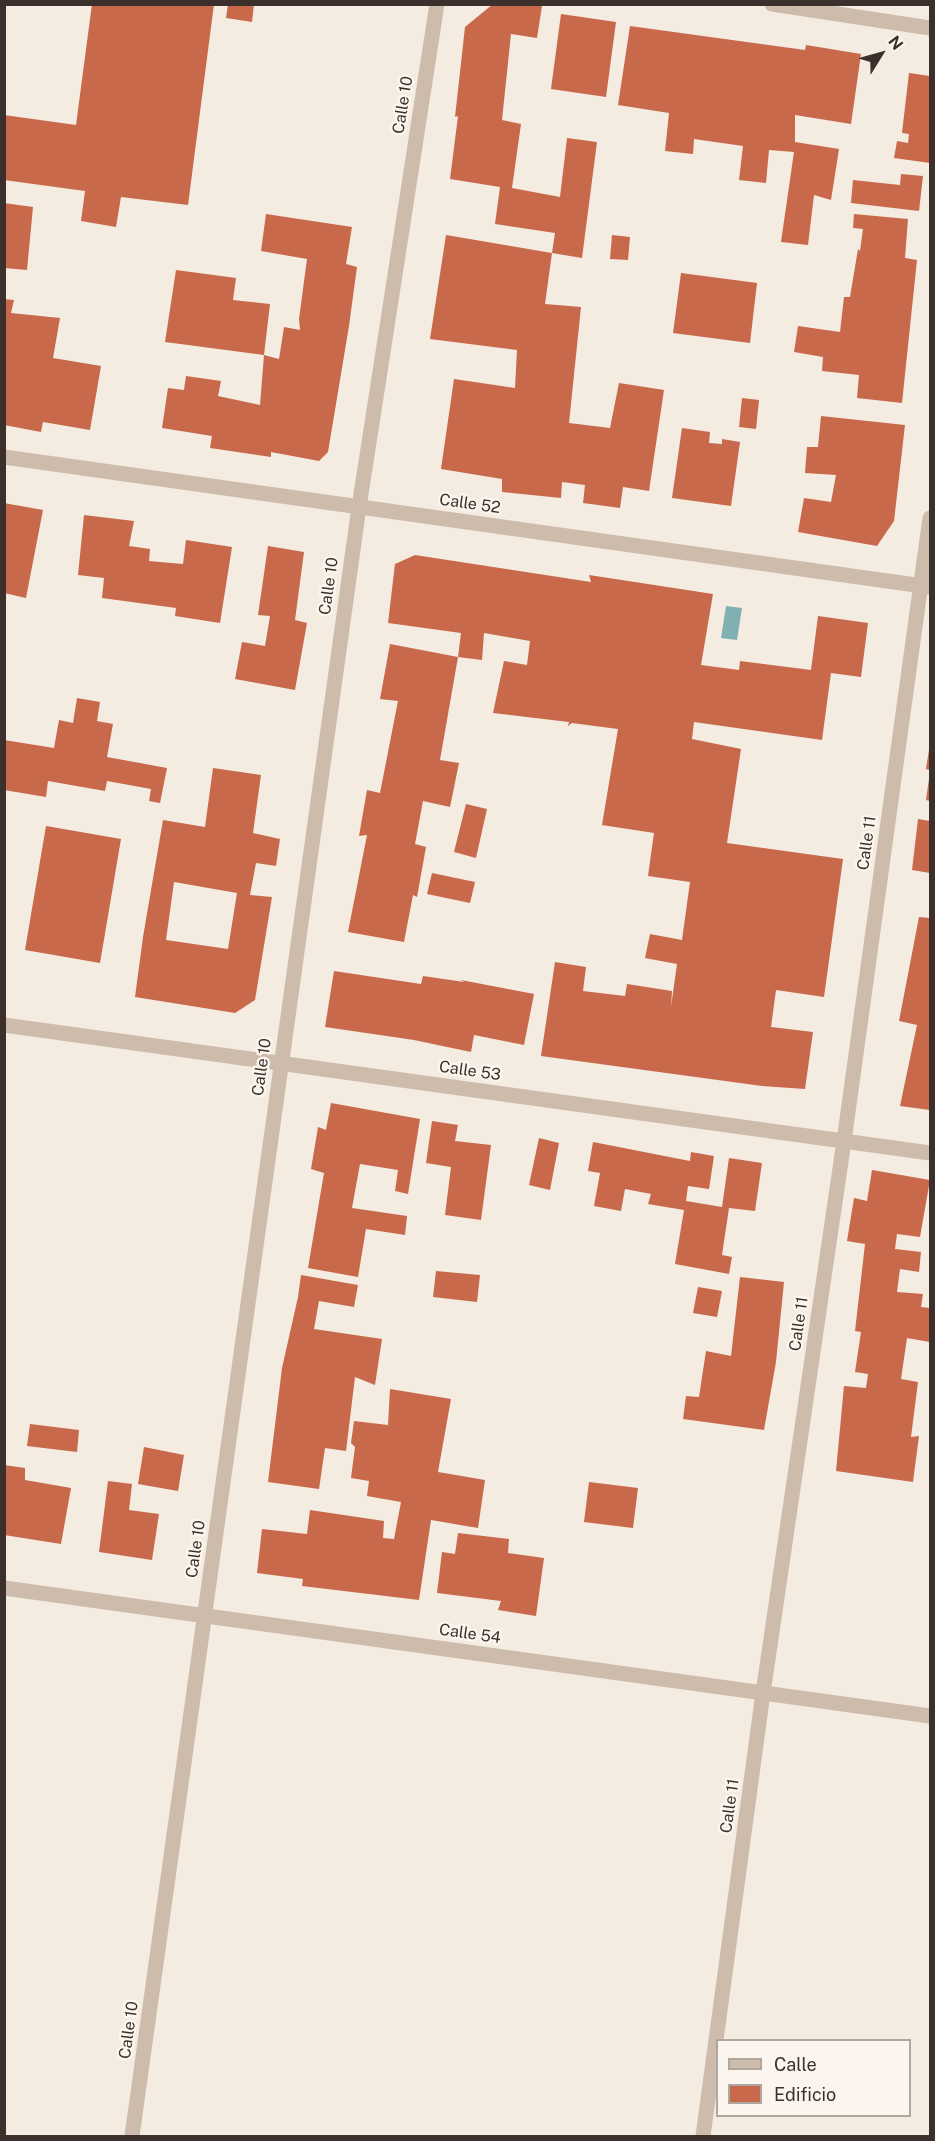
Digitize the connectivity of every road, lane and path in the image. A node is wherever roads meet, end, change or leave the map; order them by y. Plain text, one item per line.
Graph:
1 (437, 4) edge
2 (772, 4) edge
3 (930, 28) edge
4 (4, 457) edge
5 (359, 507) junction
6 (930, 518) edge
7 (926, 586) edge
8 (4, 1025) edge
9 (281, 1063) junction
10 (844, 1140) junction
11 (930, 1153) edge
12 (4, 1588) edge
13 (205, 1616) junction
14 (763, 1693) junction
15 (930, 1716) edge
16 (132, 2136) edge
17 (702, 2136) edge

1 - 5 street, Calle 10
2 - 3 street
4 - 5 street, Calle 52
5 - 7 street, Calle 52
5 - 9 street, Calle 10
6 - 7 street, Calle 11
7 - 10 street, Calle 11
8 - 9 street, Calle 53
9 - 10 street, Calle 53
9 - 13 street, Calle 10
10 - 11 street, Calle 53
10 - 14 street, Calle 11
12 - 13 street, Calle 54
13 - 14 street, Calle 54
13 - 16 street, Calle 10
14 - 15 street, Calle 54
14 - 17 street, Calle 11

